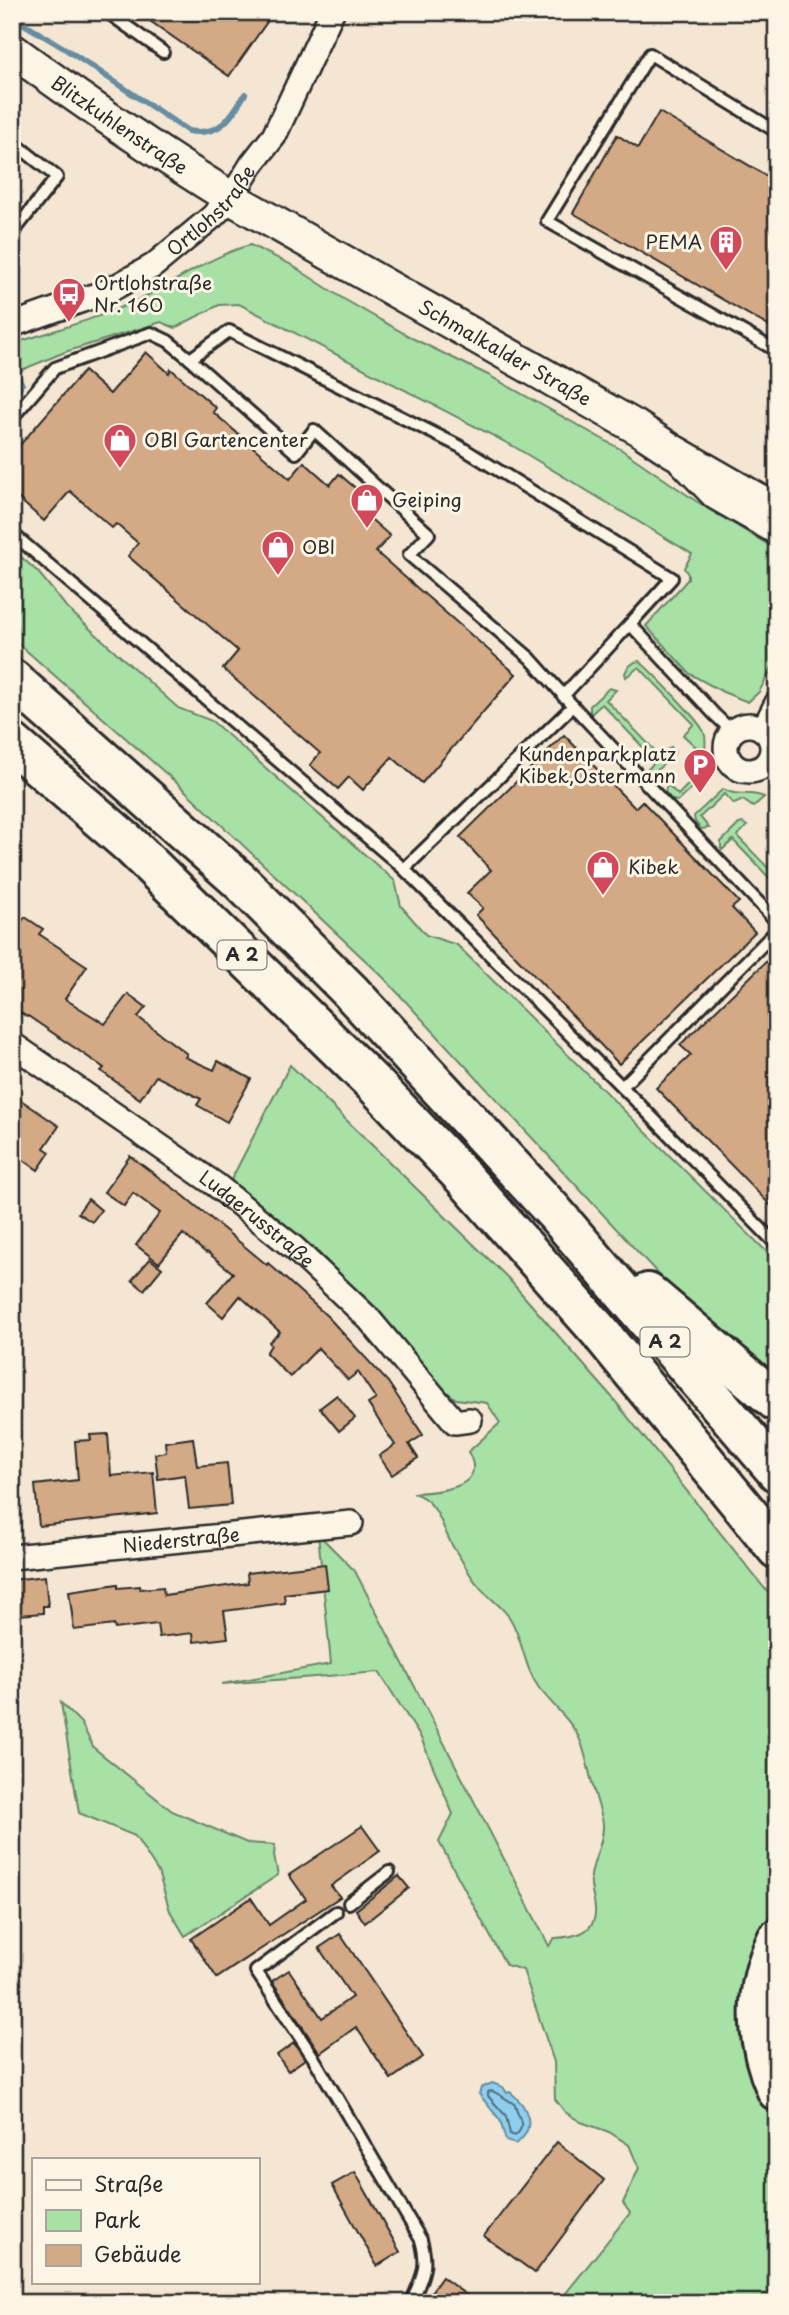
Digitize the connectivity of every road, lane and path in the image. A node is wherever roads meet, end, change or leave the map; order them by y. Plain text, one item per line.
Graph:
1 (107, 12) edge
2 (332, 12) edge
3 (12, 50) edge
4 (163, 52) dead end
5 (777, 131) edge
6 (12, 141) edge
7 (231, 198) junction
8 (12, 234) edge
9 (12, 325) edge
10 (777, 351) edge
11 (190, 359) junction
12 (12, 418) edge
13 (671, 450) junction
14 (777, 511) edge
15 (12, 533) edge
16 (777, 533) edge
17 (630, 624) junction
18 (12, 679) edge
19 (563, 696) junction
20 (777, 703) edge
21 (573, 706) junction
22 (763, 730) junction
23 (733, 732) junction
24 (12, 743) edge
25 (771, 772) edge
26 (404, 869) junction
27 (777, 922) edge
28 (777, 930) edge
29 (12, 1044) edge
30 (622, 1087) junction
31 (554, 1212) junction
32 (777, 1245) edge
33 (777, 1402) edge
34 (470, 1420) dead end
35 (777, 1472) edge
36 (351, 1523) dead end
37 (776, 1549) edge
38 (12, 1557) edge
39 (389, 1872) dead end
40 (349, 1903) dead end
41 (336, 1912) dead end
42 (777, 1939) edge
43 (777, 2091) edge
44 (411, 2303) edge

1 - 4 lane
2 - 7 street, Ortlohstraße
3 - 7 main road, Blitzkuhlenstraße
5 - 10 lane
6 - 8 lane
7 - 9 street, Ortlohstraße
7 - 13 main road, Schmalkalder Straße
11 - 12 lane
11 - 17 lane
11 - 19 lane
13 - 14 main road, Schmalkalder Straße
13 - 16 street
15 - 26 lane
17 - 19 lane
17 - 23 lane
18 - 31 highway, A 2
19 - 21 lane
20 - 22 street
21 - 26 lane
21 - 27 lane
22 - 23 street
22 - 25 street
23 - 25 street
24 - 37 highway, A 2
26 - 30 lane
28 - 30 lane
29 - 34 street, Ludgerusstraße
30 - 32 lane
31 - 33 highway
31 - 35 highway, A 2
36 - 38 street, Niederstraße
39 - 40 lane
41 - 44 lane
42 - 43 highway

